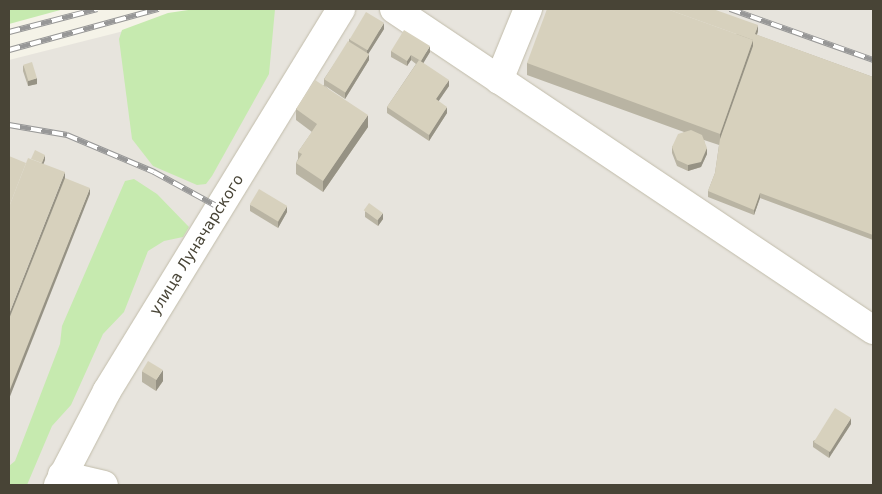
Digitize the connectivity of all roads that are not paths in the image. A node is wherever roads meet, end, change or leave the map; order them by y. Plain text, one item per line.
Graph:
1 (341, 9) edge
2 (394, 9) edge
3 (528, 9) edge
4 (499, 80) junction
5 (873, 330) edge
6 (60, 480) edge
7 (104, 485) edge

1 - 6 street, улица Луначарского
2 - 4 street
3 - 4 street
4 - 5 street
6 - 7 street

